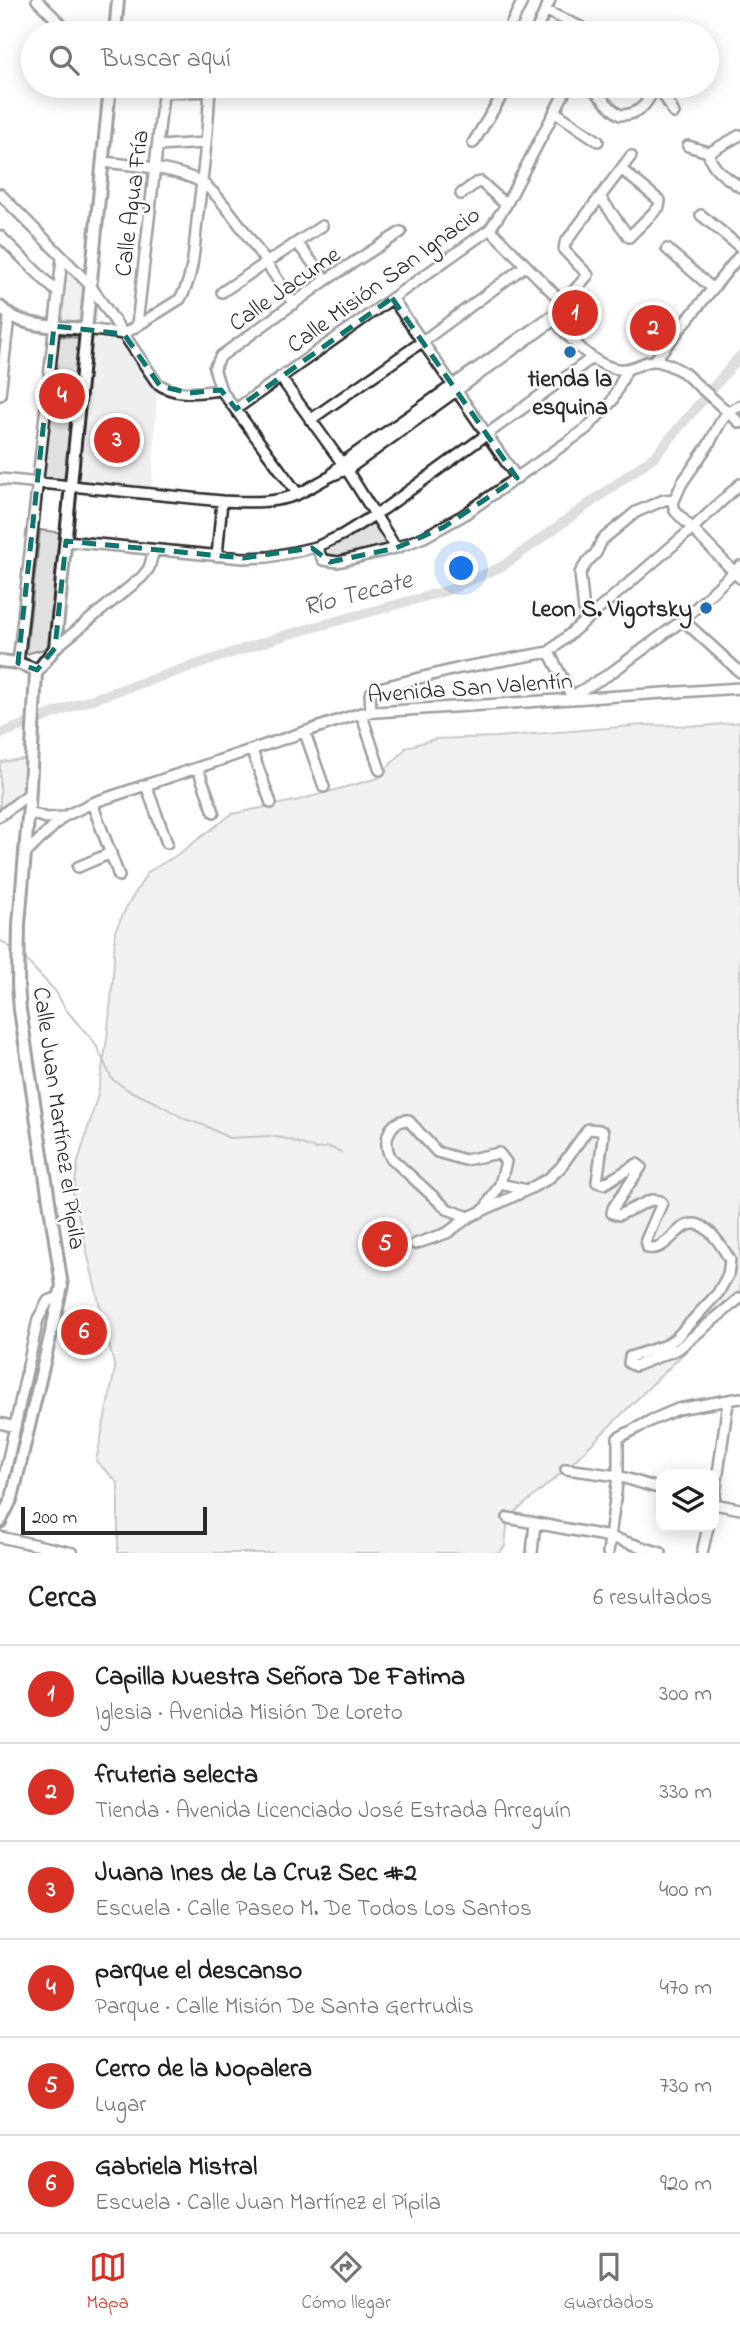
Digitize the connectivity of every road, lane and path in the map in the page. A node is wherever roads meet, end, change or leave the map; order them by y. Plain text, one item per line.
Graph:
1 (37, 0) edge
2 (118, 0) edge
3 (523, 0) edge
4 (551, 0) edge
5 (546, 11) junction
6 (58, 21) edge
7 (116, 21) edge
8 (513, 21) edge
9 (541, 21) edge
10 (568, 21) edge
11 (109, 98) edge
12 (162, 98) edge
13 (209, 98) edge
14 (501, 98) edge
15 (562, 98) edge
16 (604, 98) edge
17 (650, 98) edge
18 (665, 98) edge
19 (555, 112) junction
20 (674, 113) dead end
21 (740, 135) edge
22 (598, 141) dead end
23 (205, 143) junction
24 (473, 143) dead end
25 (158, 146) junction
26 (688, 146) dead end
27 (708, 152) junction
28 (631, 156) dead end
29 (104, 162) junction
30 (155, 169) junction
31 (621, 169) junction
32 (202, 183) junction
33 (740, 187) edge
34 (0, 194) edge
35 (461, 194) dead end
36 (600, 197) junction
37 (506, 205) junction
38 (701, 215) dead end
39 (322, 226) dead end
40 (490, 229) junction
41 (401, 232) dead end
42 (0, 236) edge
43 (297, 243) junction
44 (740, 247) edge
45 (667, 249) dead end
46 (740, 256) edge
47 (62, 258) junction
48 (265, 263) junction
49 (525, 266) junction
50 (326, 280) junction
51 (90, 285) junction
52 (713, 289) junction
53 (222, 292) dead end
54 (58, 293) junction
55 (392, 298) junction
56 (294, 303) junction
57 (563, 303) junction
58 (0, 307) edge
59 (554, 315) junction
60 (9, 317) junction
61 (54, 326) junction
62 (136, 326) junction
63 (86, 330) junction
64 (124, 334) junction
65 (423, 341) junction
66 (2, 351) edge
67 (592, 358) junction
68 (654, 361) junction
69 (627, 369) junction
70 (280, 377) junction
71 (455, 387) junction
72 (221, 390) junction
73 (0, 395) edge
74 (740, 405) edge
75 (236, 409) junction
76 (729, 412) junction
77 (310, 420) junction
78 (740, 423) edge
79 (486, 434) junction
80 (344, 467) junction
81 (517, 478) junction
82 (0, 479) edge
83 (38, 483) junction
84 (740, 484) edge
85 (71, 485) junction
86 (298, 494) junction
87 (674, 499) junction
88 (222, 501) junction
89 (375, 514) junction
90 (692, 528) junction
91 (66, 541) junction
92 (316, 547) junction
93 (396, 548) junction
94 (154, 550) junction
95 (217, 556) junction
96 (738, 572) edge
97 (683, 620) junction
98 (585, 621) junction
99 (55, 648) junction
100 (549, 652) junction
101 (0, 661) edge
102 (18, 663) junction
103 (37, 670) junction
104 (740, 672) edge
105 (740, 688) edge
106 (573, 697) junction
107 (366, 713) junction
108 (305, 733) junction
109 (252, 751) junction
110 (198, 769) junction
111 (380, 770) dead end
112 (146, 785) junction
113 (324, 787) dead end
114 (30, 793) junction
115 (92, 803) junction
116 (271, 803) dead end
117 (28, 812) junction
118 (214, 812) dead end
119 (0, 816) edge
120 (63, 817) junction
121 (167, 843) dead end
122 (110, 853) junction
123 (25, 854) junction
124 (78, 867) dead end
125 (119, 876) dead end
126 (500, 1184) junction
127 (527, 1190) junction
128 (484, 1210) junction
129 (469, 1217) junction
130 (415, 1244) dead end
131 (60, 1297) junction
132 (740, 1298) edge
133 (740, 1398) edge
134 (728, 1402) junction
135 (0, 1423) edge
136 (15, 1427) junction
137 (566, 1469) dead end
138 (719, 1469) edge
139 (618, 1476) junction
140 (656, 1487) edge
141 (0, 1496) edge
142 (719, 1504) edge
143 (740, 1509) edge
144 (1, 1518) edge
145 (508, 1518) dead end
146 (535, 1523) junction
147 (707, 1532) edge
148 (0, 1537) edge
149 (610, 1537) junction
150 (73, 1553) edge
151 (532, 1553) edge
152 (608, 1553) edge
153 (661, 1553) edge
154 (702, 1553) edge

1 - 6 street
2 - 7 main road
3 - 8 street
4 - 5 street
5 - 9 street
5 - 10 street
11 - 29 main road
12 - 25 street, Calle Agua Fría
13 - 23 street
14 - 24 street
15 - 19 street, Calle Misión San Ignacio
16 - 17 street
18 - 20 street
19 - 22 street
19 - 37 street, Calle Misión San Ignacio
21 - 27 street
23 - 25 street
23 - 32 street
25 - 30 street, Calle Agua Fría
26 - 27 street
27 - 33 street
28 - 31 street
29 - 30 street
29 - 51 main road
30 - 32 street
30 - 62 street, Calle Agua Fría
31 - 36 street
31 - 36 street
32 - 48 street
32 - 62 street
34 - 47 street
35 - 37 street
36 - 57 street
37 - 40 street, Calle Misión San Ignacio
38 - 44 street
39 - 43 street
40 - 49 street
40 - 55 street, Calle Misión San Ignacio
41 - 50 street, Calle Jacume
42 - 54 street
43 - 48 street
43 - 50 street
45 - 52 street
46 - 52 street
47 - 51 street
47 - 54 street
48 - 53 street
48 - 56 street
49 - 57 street
49 - 65 street
50 - 56 street, Calle Jacume
51 - 63 main road
51 - 64 street
52 - 68 street
54 - 61 street
55 - 65 street
55 - 70 street, Calle Misión San Ignacio
56 - 72 street, Calle Jacume
57 - 59 street
58 - 60 main road
59 - 67 street
59 - 71 street
60 - 61 main road
60 - 66 street
61 - 63 main road
61 - 83 street
62 - 64 street
63 - 64 street
63 - 85 main road
64 - 72 street
65 - 71 street
65 - 77 street
66 - 73 street
67 - 69 street
67 - 79 street
68 - 69 street
68 - 76 street
69 - 81 street
70 - 75 street, Calle Misión San Ignacio
70 - 77 street
71 - 79 street
71 - 80 street
72 - 75 street
74 - 76 street
75 - 86 street
76 - 78 street
76 - 87 street
77 - 80 street
79 - 81 street
79 - 89 street
80 - 86 street
80 - 89 street
81 - 93 street
82 - 83 street
83 - 85 street
83 - 102 street
84 - 90 street
85 - 88 street
85 - 91 main road
86 - 88 street
87 - 90 street
87 - 98 street
88 - 95 street
89 - 92 street
89 - 93 street
90 - 96 street
90 - 98 street
91 - 94 street
91 - 99 main road
92 - 93 street
92 - 95 street
94 - 95 street
94 - 99 street
96 - 97 street
97 - 104 street
97 - 106 street
98 - 100 street
99 - 103 main road
100 - 106 street
100 - 107 street
101 - 102 main road
102 - 103 main road
103 - 114 main road, Calle Juan Martínez el Pípila
105 - 106 street, Avenida San Valentín
106 - 107 street, Avenida San Valentín
107 - 108 street, Avenida San Valentín
107 - 111 street
108 - 109 street, Avenida San Valentín
108 - 113 street
109 - 110 street, Avenida San Valentín
109 - 116 street
110 - 112 street, Avenida San Valentín
110 - 118 street
112 - 115 street, Avenida San Valentín
112 - 121 street
114 - 117 main road, Calle Juan Martínez el Pípila
114 - 119 street
115 - 120 street, Avenida San Valentín
115 - 122 street
117 - 120 street
117 - 123 main road, Calle Juan Martínez el Pípila
120 - 123 street, Avenida San Valentín
122 - 124 street
122 - 125 street
123 - 131 main road, Calle Juan Martínez el Pípila
126 - 127 street
126 - 128 street
126 - 129 street
127 - 128 street
127 - 132 street
128 - 129 street
129 - 130 street
131 - 136 street
131 - 144 main road, Calle Juan Martínez el Pípila
133 - 134 street
134 - 138 street
134 - 139 street
135 - 136 street
136 - 141 street
137 - 139 street
139 - 140 street
139 - 149 street
142 - 143 street
145 - 146 street
146 - 149 street
146 - 151 street
147 - 154 street
148 - 150 street
149 - 152 street
149 - 153 street

